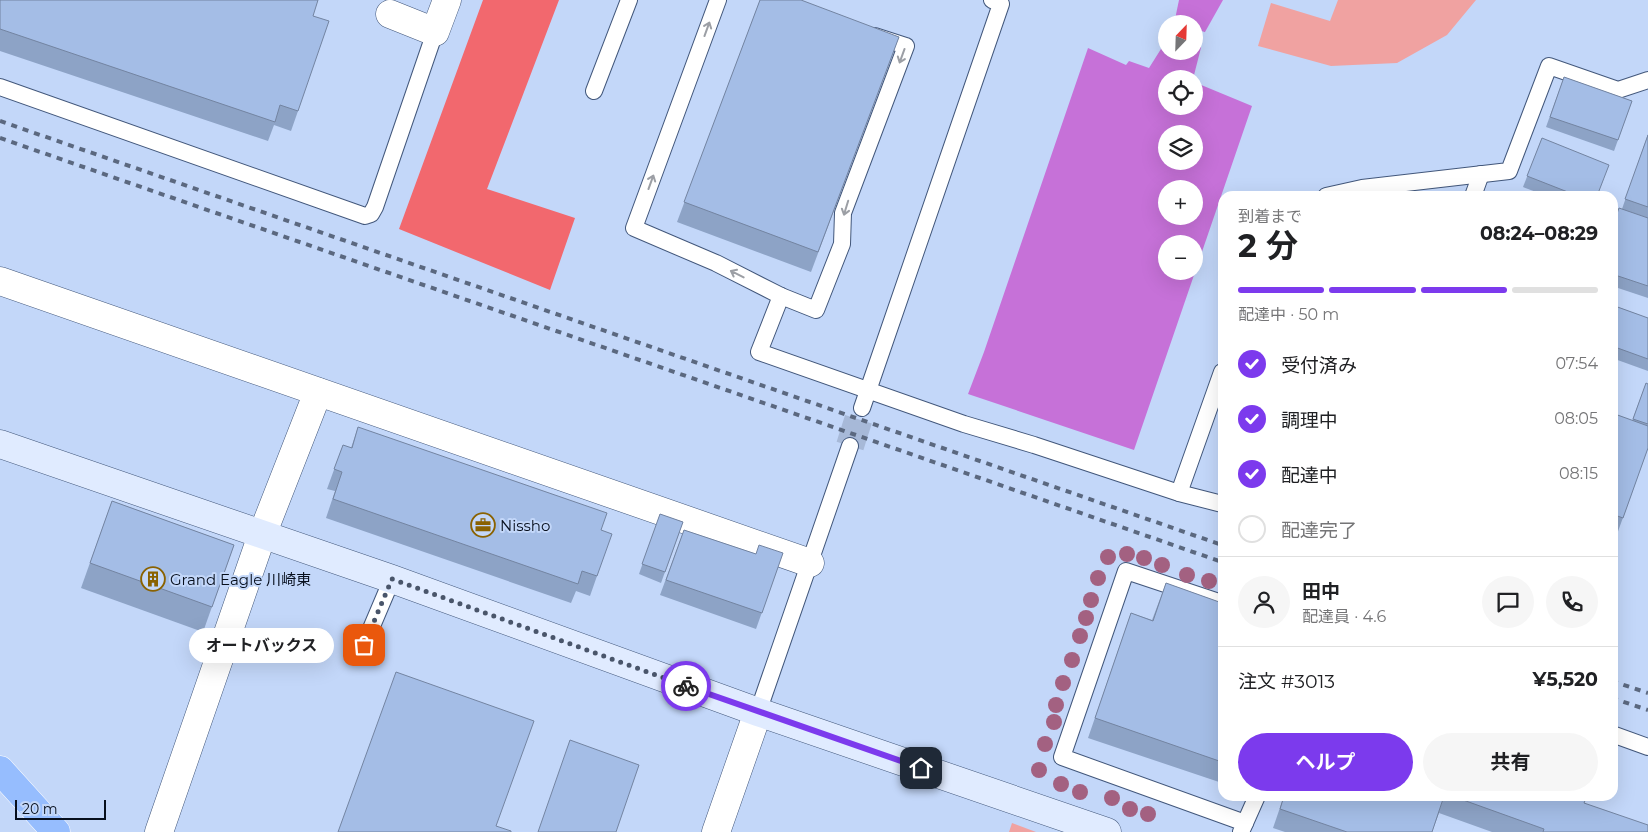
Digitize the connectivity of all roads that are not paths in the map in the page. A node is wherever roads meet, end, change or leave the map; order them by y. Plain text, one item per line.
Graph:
1 (447, 0) edge
2 (629, 0) edge
3 (718, 0) edge
4 (992, 0) edge
5 (390, 14) dead end
6 (863, 31) edge
7 (435, 32) junction
8 (1648, 80) edge
9 (0, 88) edge
10 (594, 91) dead end
11 (1481, 174) junction
12 (1348, 191) edge
13 (1475, 191) edge
14 (0, 281) edge
15 (781, 296) junction
16 (1218, 383) edge
17 (869, 391) junction
18 (318, 392) junction
19 (862, 408) tunnel mouth
20 (0, 444) edge
21 (850, 446) tunnel mouth
22 (1179, 493) junction
23 (1218, 503) edge
24 (262, 535) junction
25 (810, 564) junction
26 (392, 579) junction
27 (1218, 602) edge
28 (364, 645) dead end
29 (758, 712) junction
30 (1618, 736) edge
31 (1648, 747) edge
32 (0, 770) edge
33 (1255, 801) edge
34 (1243, 828) edge
35 (56, 832) edge
36 (159, 832) edge
37 (716, 832) edge
38 (1107, 832) edge

1 - 7 street
2 - 10 lane
15 -> 3 lane
4 - 17 lane
5 - 7 street
6 -> 15 lane
7 - 9 lane
8 - 11 lane
11 - 12 lane
11 - 13 lane
14 - 18 street
15 - 17 lane
16 - 22 lane
17 - 19 lane
17 - 22 lane
18 - 24 street
18 - 25 street
20 - 24 street
21 - 25 lane
22 - 23 lane
24 - 26 street
24 - 36 street
25 - 29 lane
26 - 28 lane
26 - 29 street
27 - 34 lane
29 - 37 street
29 - 38 street
30 - 31 lane
32 - 35 highway
33 - 34 lane

